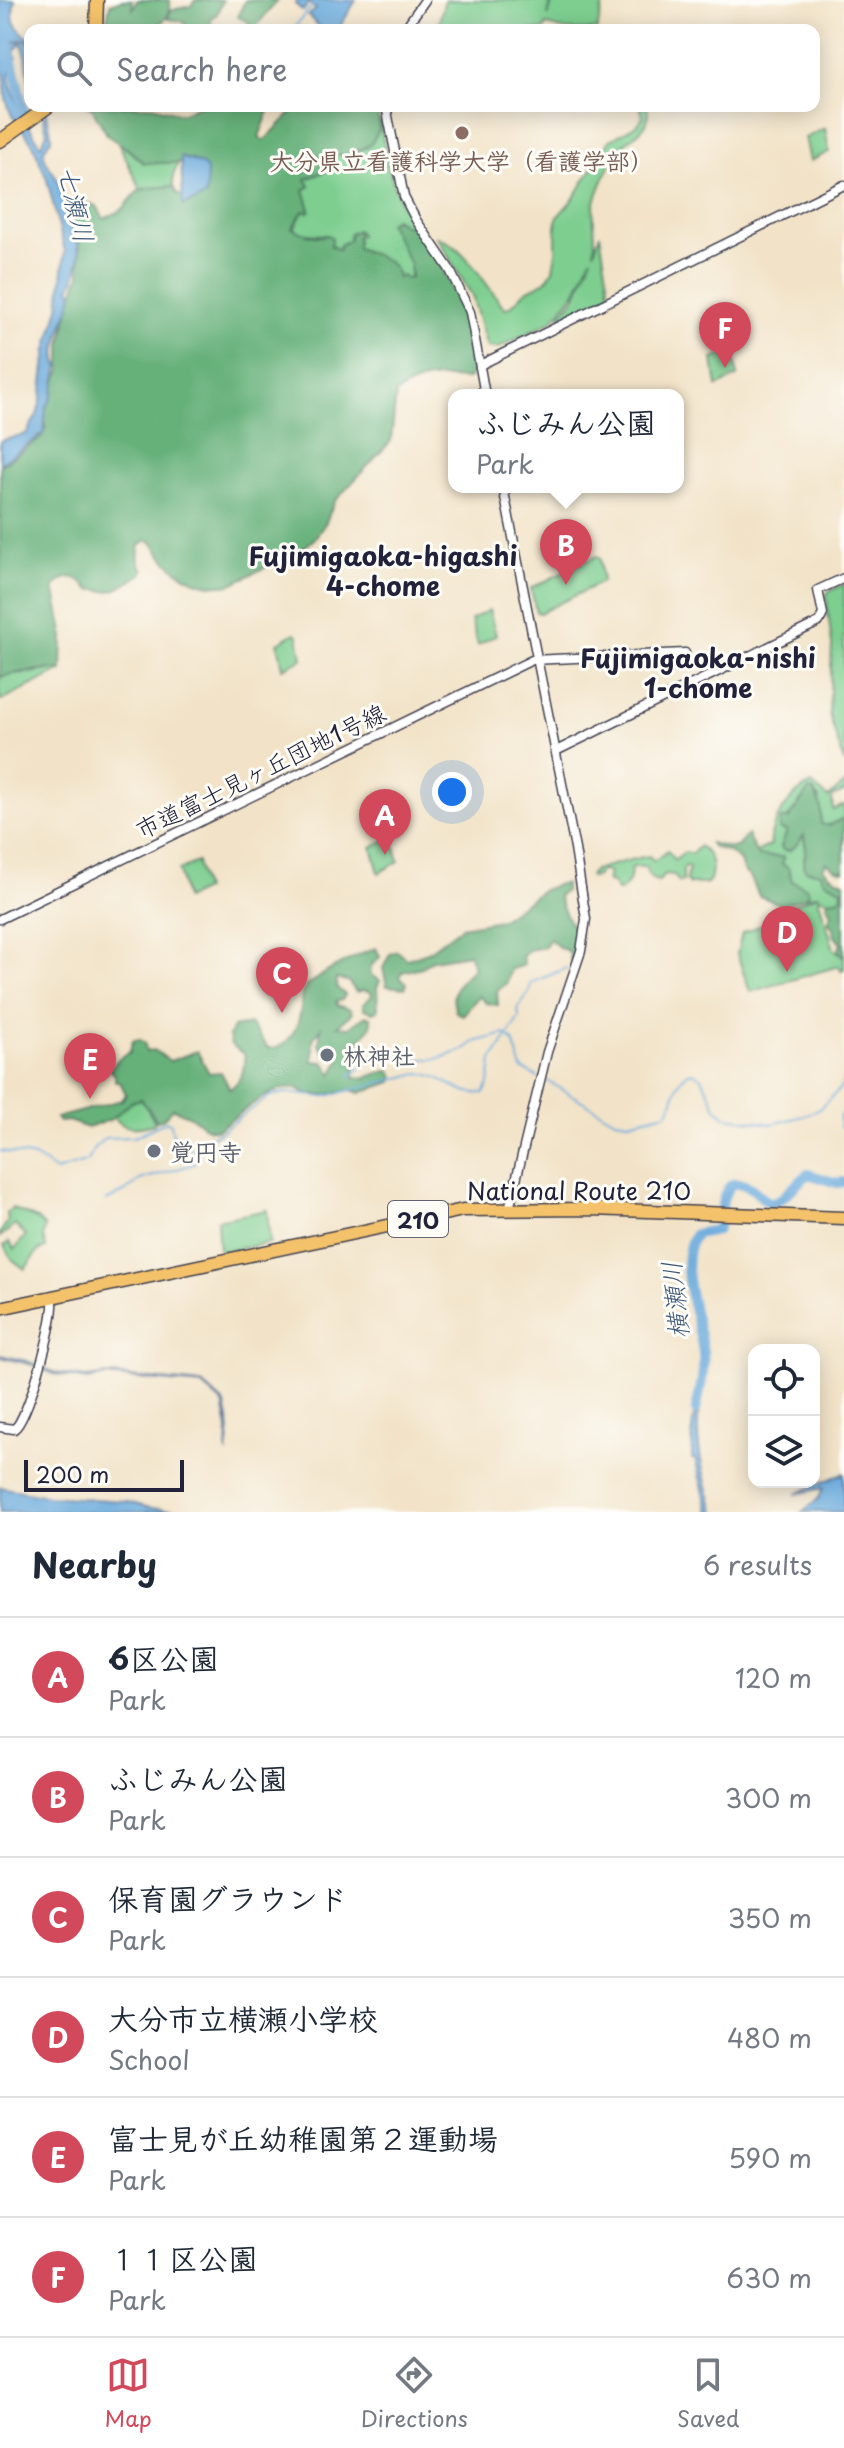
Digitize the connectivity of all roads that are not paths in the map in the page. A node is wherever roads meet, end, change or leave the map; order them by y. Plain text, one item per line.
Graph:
1 (97, 0) edge
2 (425, 0) edge
3 (96, 24) edge
4 (408, 24) edge
5 (41, 112) edge
6 (387, 112) edge
7 (0, 141) edge
8 (844, 185) edge
9 (480, 365) junction
10 (484, 389) edge
11 (504, 493) edge
12 (844, 578) edge
13 (685, 653) dead end
14 (538, 659) junction
15 (556, 751) junction
16 (0, 919) edge
17 (509, 1209) junction
18 (844, 1218) edge
19 (128, 1279) junction
20 (53, 1302) junction
21 (0, 1308) edge
22 (0, 1314) edge
23 (0, 1427) edge

1 - 3 highway
2 - 4 street
5 - 7 highway
6 - 9 street
8 - 9 street
9 - 10 street
11 - 14 street
12 - 15 street
13 - 14 street
14 - 15 street
14 - 16 street, 市道富士見ヶ丘団地1号線
15 - 17 street
17 - 18 highway, National Route 210 / 210
17 - 19 highway, National Route 210 / 210
19 - 20 highway, National Route 210 / 210
19 - 21 highway, National Route 210 / 210
20 - 22 highway, National Route 210 / 210
20 - 23 street

